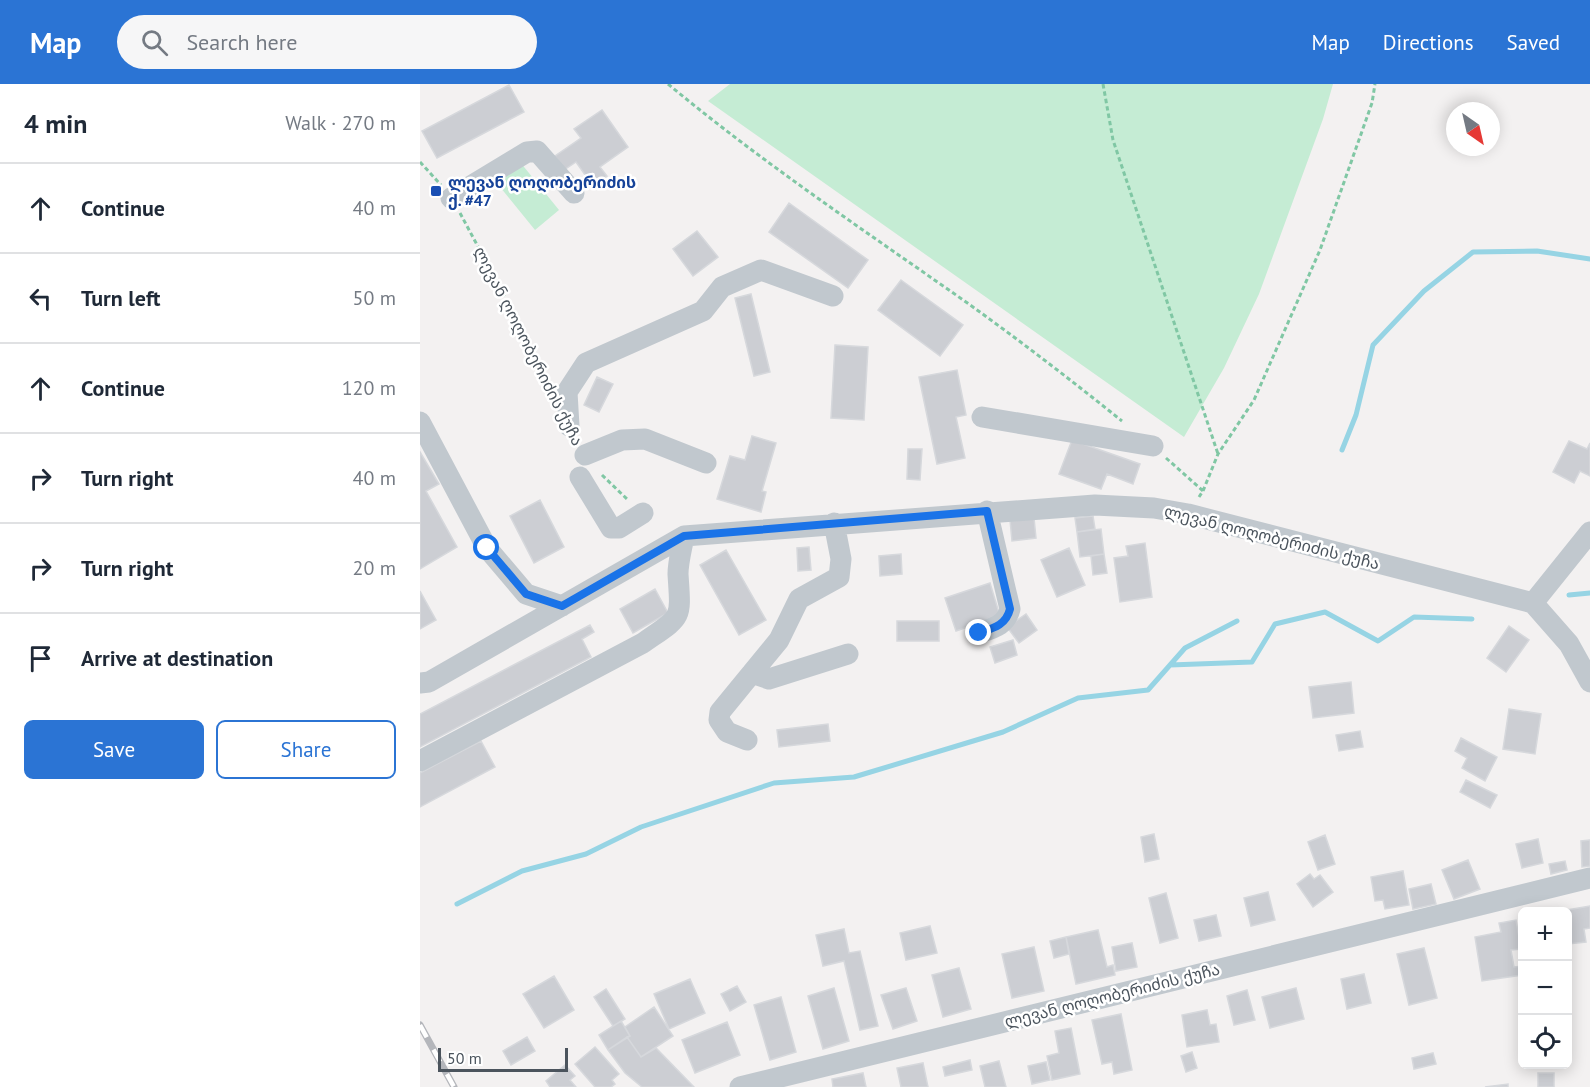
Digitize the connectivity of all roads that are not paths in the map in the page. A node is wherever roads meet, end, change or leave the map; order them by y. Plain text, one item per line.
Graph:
1 (573, 193) dead end
2 (451, 198) road end
3 (833, 296) dead end
4 (982, 417) dead end
5 (420, 422) edge
6 (569, 426) dead end
7 (1153, 446) road end
8 (585, 455) road end
9 (706, 463) dead end
10 (580, 477) dead end
11 (987, 511) junction
12 (643, 513) road end
13 (834, 523) junction
14 (1590, 532) edge
15 (684, 536) junction
16 (1533, 603) junction
17 (562, 606) junction
18 (979, 633) dead end
19 (848, 654) dead end
20 (752, 673) junction
21 (1590, 682) edge
22 (420, 683) edge
23 (747, 740) dead end
24 (420, 760) edge
25 (1590, 878) edge
26 (740, 1087) edge

1 - 2 street
3 - 6 street
4 - 7 street
5 - 17 street
8 - 9 street
10 - 12 street
11 - 13 street, ლევან ღოღობერიძის ქუჩა
11 - 16 street, ლევან ღოღობერიძის ქუჩა
11 - 18 street
13 - 15 street, ლევან ღოღობერიძის ქუჩა
13 - 20 street
14 - 16 street
15 - 17 street
15 - 24 street
16 - 21 street
17 - 22 street
19 - 20 street
20 - 23 street
25 - 26 street, ლევან ღოღობერიძის ქუჩა

